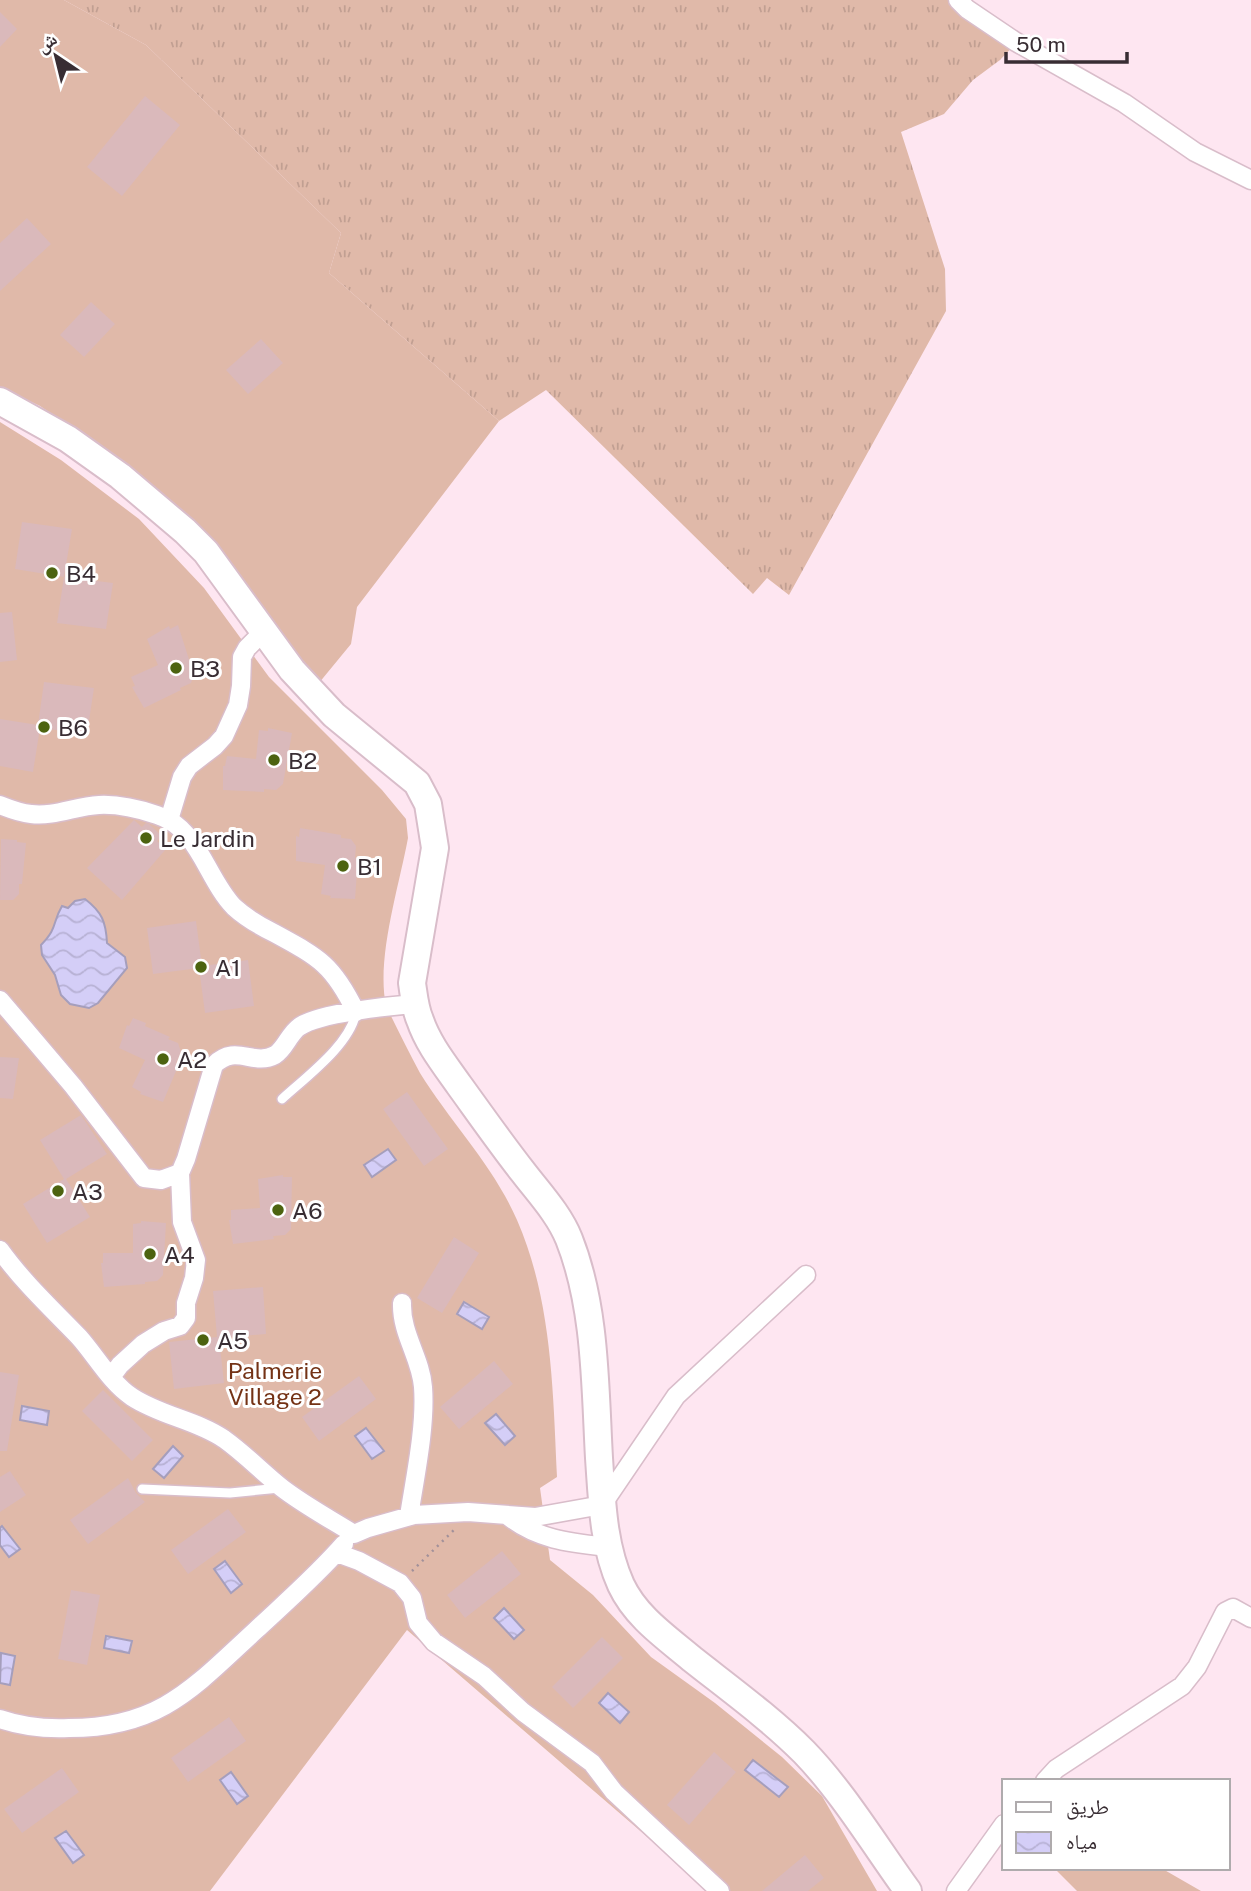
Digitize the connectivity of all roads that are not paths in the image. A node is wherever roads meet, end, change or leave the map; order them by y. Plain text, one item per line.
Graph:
1 (958, 0) edge
2 (1251, 180) edge
3 (0, 401) edge
4 (264, 631) junction
5 (0, 805) edge
6 (169, 820) junction
7 (0, 1000) edge
8 (415, 1004) junction
9 (356, 1012) junction
10 (282, 1099) dead end
11 (180, 1172) junction
12 (0, 1250) edge
13 (806, 1275) dead end
14 (402, 1303) dead end
15 (111, 1377) junction
16 (282, 1488) junction
17 (142, 1489) dead end
18 (602, 1505) junction
19 (409, 1516) junction
20 (508, 1516) junction
21 (354, 1534) junction
22 (608, 1547) junction
23 (337, 1553) junction
24 (1251, 1618) edge
25 (0, 1719) edge
26 (1047, 1779) edge
27 (1002, 1827) edge
28 (720, 1891) edge
29 (908, 1891) edge
30 (956, 1891) edge

1 - 2 street
3 - 4 street
4 - 6 street
4 - 8 street
5 - 6 street
6 - 9 street
7 - 11 street
8 - 9 street
8 - 18 street
9 - 10 lane
9 - 11 street
11 - 15 street
12 - 15 street
13 - 18 street
14 - 19 street
15 - 16 street
16 - 17 lane
16 - 21 street
18 - 20 street
18 - 22 street
19 - 20 street
19 - 21 street
20 - 22 street
21 - 23 street
22 - 29 street
23 - 25 street
23 - 28 street
24 - 26 street
27 - 30 street

